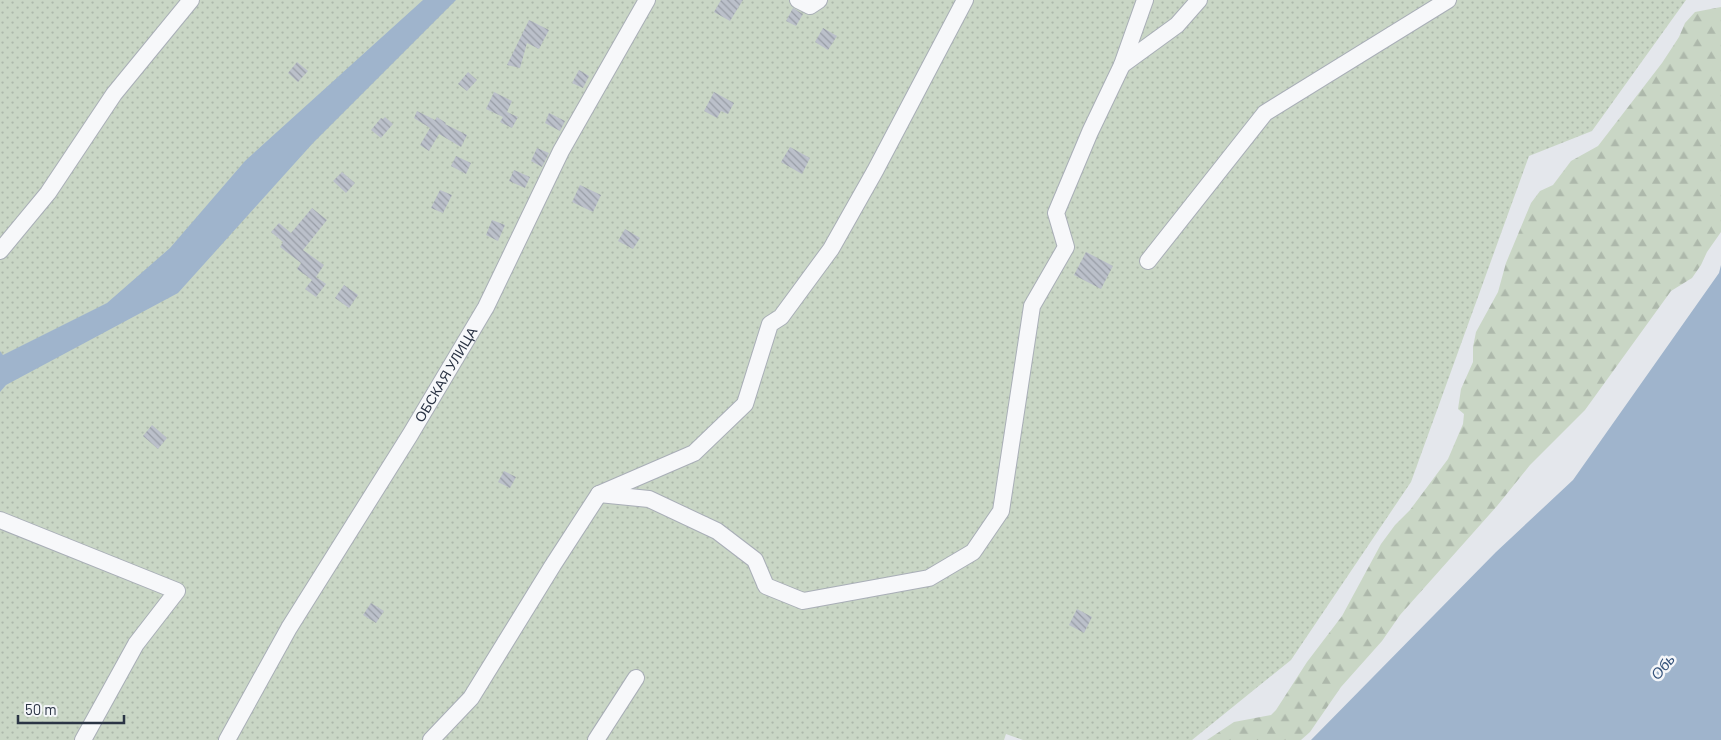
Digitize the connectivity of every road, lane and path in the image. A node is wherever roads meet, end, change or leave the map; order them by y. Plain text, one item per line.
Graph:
1 (191, 0) edge
2 (646, 0) edge
3 (798, 0) edge
4 (819, 0) edge
5 (965, 0) edge
6 (1145, 0) edge
7 (1199, 0) edge
8 (1448, 0) edge
9 (1122, 65) junction
10 (0, 251) edge
11 (1148, 261) dead end
12 (599, 494) junction
13 (0, 520) edge
14 (636, 678) dead end
15 (84, 740) edge
16 (228, 740) edge
17 (431, 740) edge
18 (596, 740) edge

1 - 10 street
2 - 16 street, ОБСКАЯ УЛИЦА
3 - 4 street
5 - 12 street
6 - 9 street
7 - 9 street
8 - 11 street
9 - 12 street
12 - 17 street
13 - 15 street
14 - 18 street

